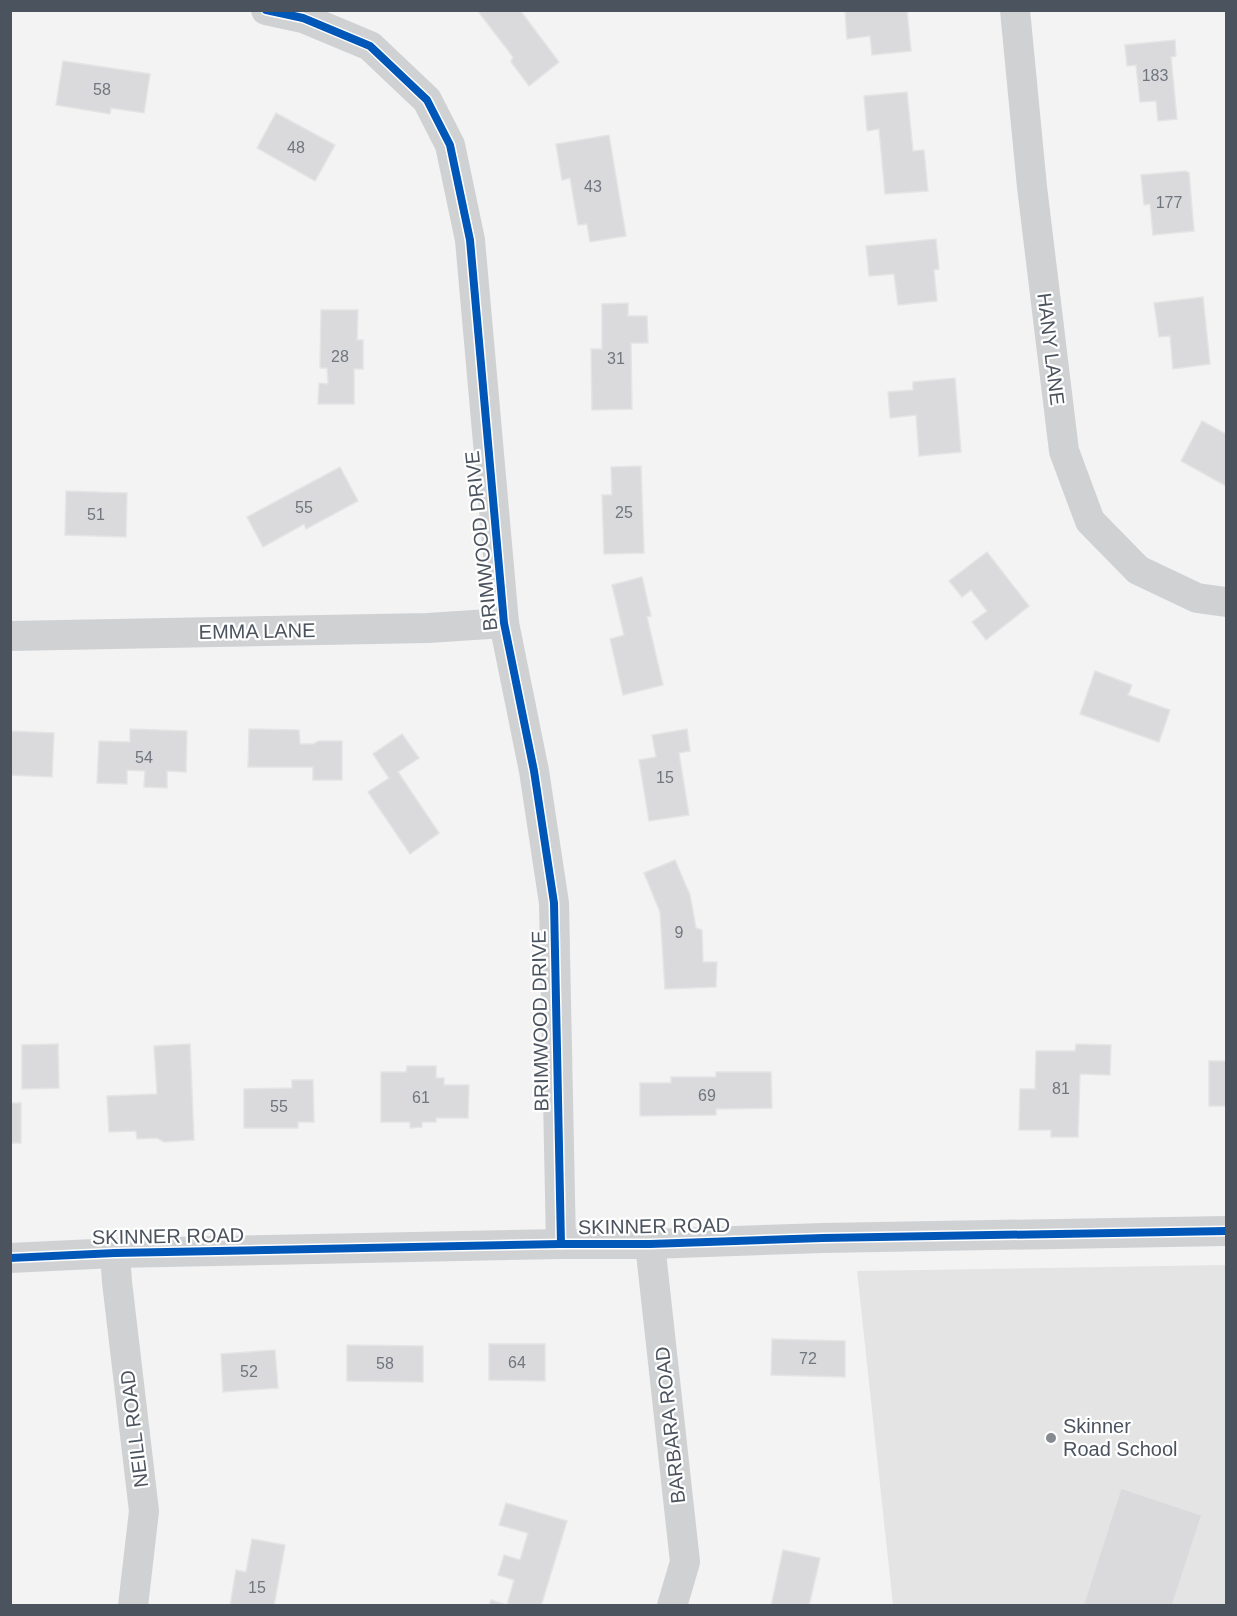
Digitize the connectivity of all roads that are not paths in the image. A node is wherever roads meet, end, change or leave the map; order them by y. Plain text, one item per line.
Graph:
1 (267, 10) edge
2 (1015, 10) edge
3 (1227, 602) edge
4 (504, 623) junction
5 (10, 636) edge
6 (1227, 1231) edge
7 (561, 1244) junction
8 (651, 1244) junction
9 (115, 1253) junction
10 (10, 1258) edge
11 (133, 1605) edge
12 (672, 1605) edge

1 - 4 street, BRIMWOOD DRIVE
2 - 3 street, HANY LANE
4 - 5 street, EMMA LANE
4 - 7 street, BRIMWOOD DRIVE
6 - 8 street, SKINNER ROAD
7 - 8 street, SKINNER ROAD
7 - 9 street, SKINNER ROAD
8 - 12 street, BARBARA ROAD
9 - 10 street, SKINNER ROAD
9 - 11 street, NEILL ROAD

